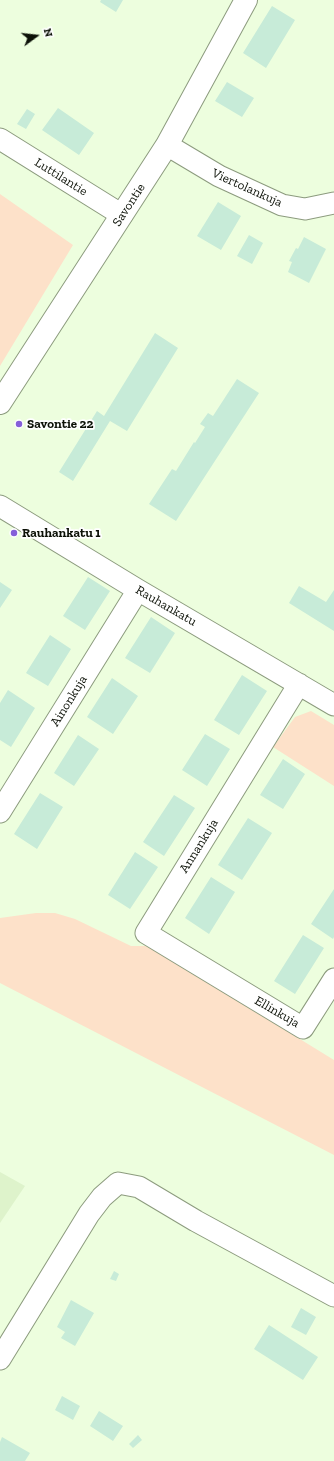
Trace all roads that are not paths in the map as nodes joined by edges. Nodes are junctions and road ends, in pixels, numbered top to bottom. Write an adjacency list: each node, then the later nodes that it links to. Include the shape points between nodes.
1 (245, 0): 3 (street, Savontie)
2 (0, 139): 5 (street, Luttilantie)
3 (167, 145): 4 (street, Viertolankuja, via 219,176 282,205 305,210); 5 (street, Savontie)
4 (334, 203)
5 (122, 215): 6 (street, Savontie)
6 (0, 403)
7 (0, 506): 8 (street, Rauhankatu)
8 (138, 590): 9 (street, Rauhankatu); 11 (street, Ainonkuja)
9 (299, 684): 10 (street, Rauhankatu); 12 (street, Annankuja, via 146,934)
10 (334, 705)
11 (0, 812)
12 (221, 979): 13 (street, Ellinkuja, via 303,1028)
13 (334, 979)
14 (334, 1296): 15 (street, via 138,1187 118,1183 102,1196 89,1214)
15 (0, 1359)

